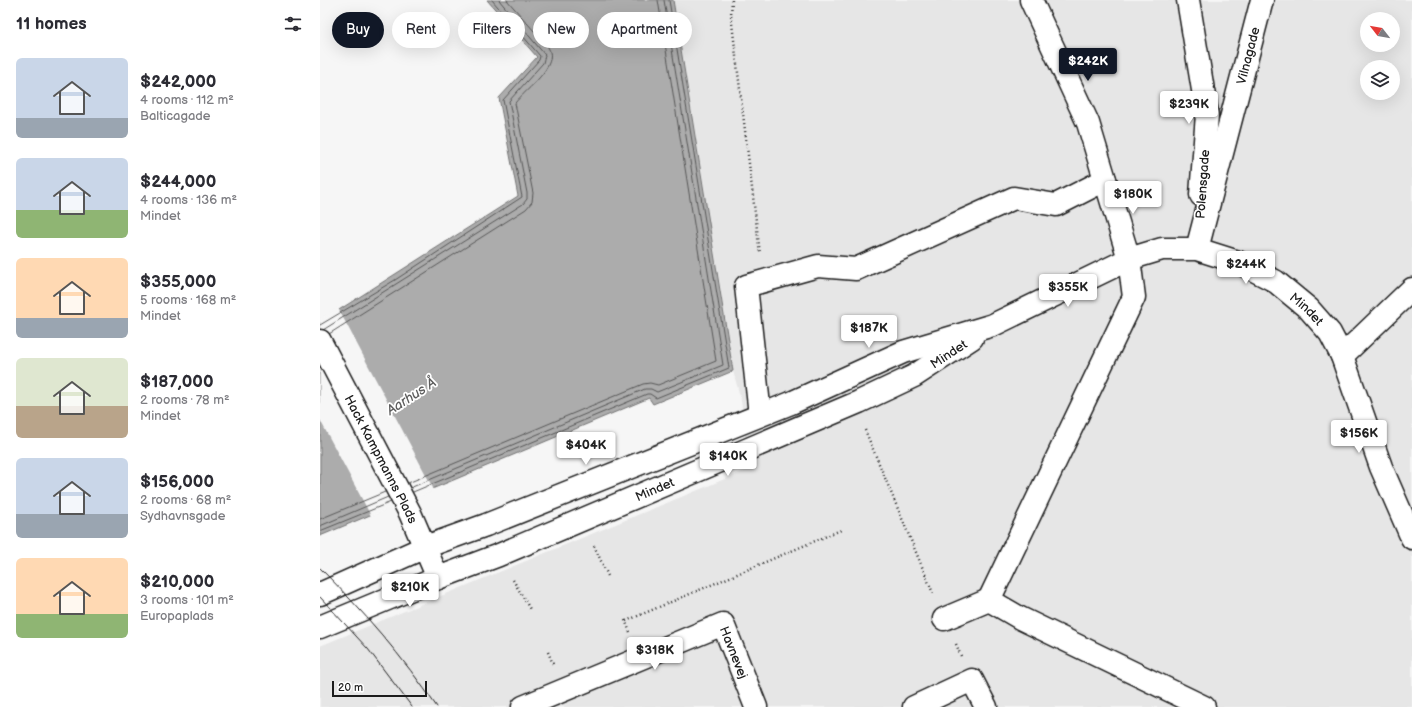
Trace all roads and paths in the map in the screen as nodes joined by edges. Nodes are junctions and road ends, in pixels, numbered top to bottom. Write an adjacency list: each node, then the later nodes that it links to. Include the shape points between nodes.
1 (732, 0): 8 (path, via 731,15)
2 (1031, 0): 5 (street, via 1088,123)
3 (1188, 0): 6 (street, Polensgade, via 1207,114)
4 (1262, 0): 6 (street, Vilnagade)
5 (1105, 180): 7 (street); 8 (street, via 1056,205 1014,198 856,269 818,266)
6 (1197, 249): 7 (street, Mindet, via 1162,249); 12 (street, Mindet, via 1238,262 1276,281 1330,333)
7 (1129, 259): 10 (street, Mindet); 23 (street, via 1134,297)
8 (763, 281): 14 (street, via 746,286)
9 (1412, 289): 12 (street)
10 (993, 325): 13 (street, Mindet, via 914,376); 14 (street, Mindet, via 903,352)
11 (320, 341): 18 (street, Hack Kampmanns Plads, via 410,513)
12 (1342, 356): 17 (street, Mindet, via 1381,467)
13 (859, 402): 15 (street, Mindet); 25 (path, via 866,435)
14 (760, 416): 18 (street, Mindet)
15 (584, 520): 19 (street, Mindet); 21 (path)
16 (841, 530): 26 (path)
17 (1412, 538)
18 (425, 547): 20 (street, Hack Kampmanns Plads); 22 (street, Mindet)
19 (499, 555): 20 (street, Mindet); 24 (path)
20 (438, 578): 27 (street, Mindet)
21 (609, 578)
22 (320, 594)
23 (989, 600): 25 (street); 34 (street, via 1020,618)
24 (531, 610)
25 (944, 619): 28 (path)
26 (626, 621)
27 (320, 627)
28 (972, 680): 32 (street); 33 (street)
29 (567, 699): 30 (street, Havnevej); 31 (street, Havnevej, via 723,624)
30 (523, 707)
31 (756, 707)
32 (914, 707)
33 (986, 707)
34 (1204, 707)

